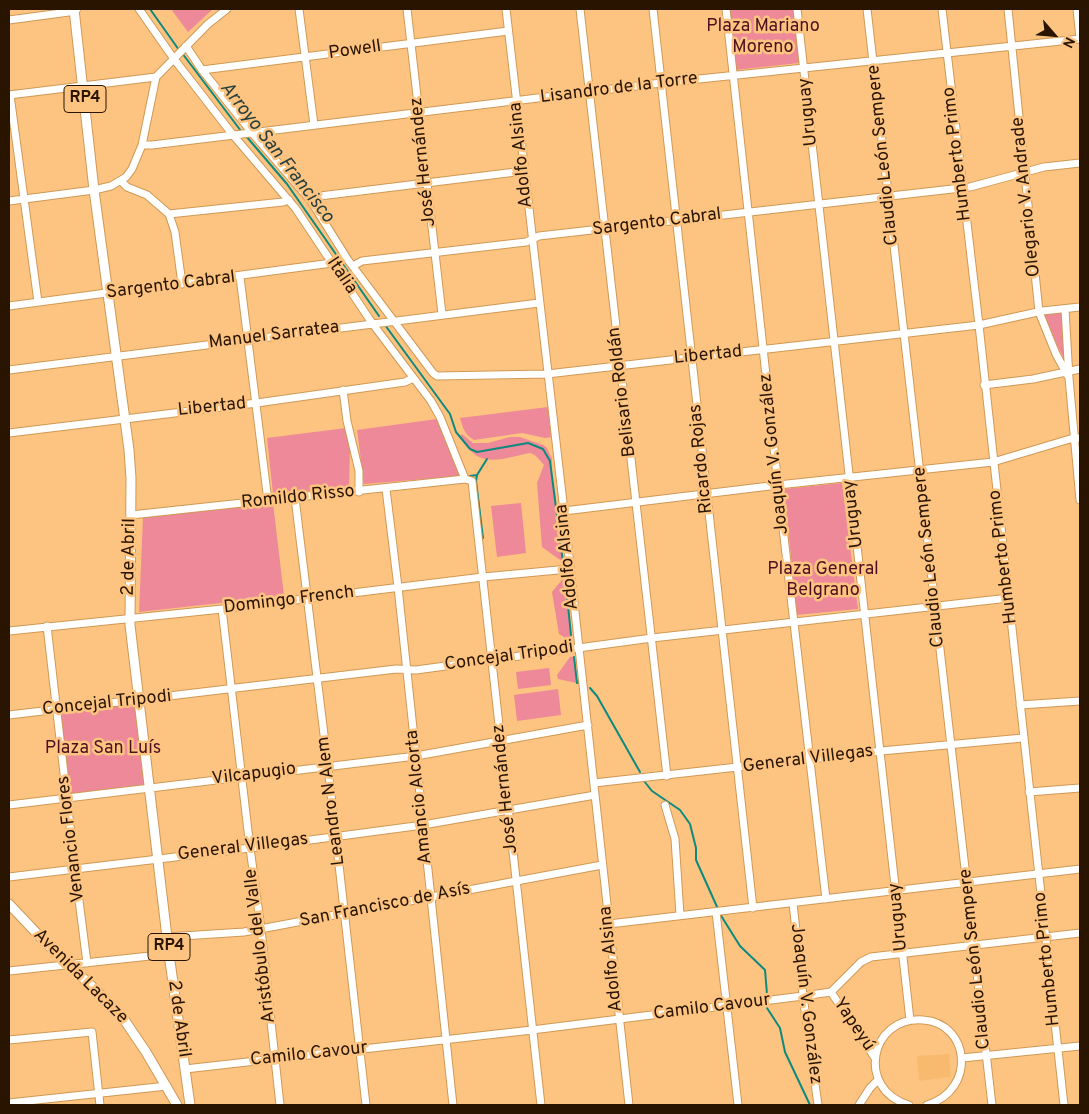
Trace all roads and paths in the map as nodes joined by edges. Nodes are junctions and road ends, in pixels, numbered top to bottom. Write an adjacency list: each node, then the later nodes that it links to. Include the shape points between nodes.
1 (75, 9): 15 (street); 30 (main road, 2 de Abril / RP4)
2 (139, 9): 22 (street, Italia)
3 (227, 9): 20 (street)
4 (299, 9): 23 (street)
5 (407, 9): 18 (street, José Hernández)
6 (506, 9): 16 (street, Adolfo Alsina)
7 (580, 9): 31 (street, Belisario Roldán)
8 (653, 9): 29 (street, Ricardo Rojas)
9 (726, 9): 27 (street, Joaquín V. González)
10 (797, 9): 25 (street, Uruguay)
11 (868, 9): 24 (street, Claudio León Sempere)
12 (942, 9): 21 (street, Humberto Primo)
13 (1008, 9): 19 (street, Olegario V. Andrade)
14 (1077, 9): 17 (street)
15 (9, 20)
16 (508, 31): 18 (street, Powell); 33 (street, Adolfo Alsina)
17 (1080, 39): 19 (street, Lisandro de la Torre)
18 (411, 43): 23 (street, Powell); 34 (street, José Hernández)
19 (1012, 45): 21 (street, Lisandro de la Torre); 41 (street, Olegario V. Andrade)
20 (185, 48): 22 (street); 26 (street, Italia)
21 (947, 52): 24 (street, Lisandro de la Torre); 44 (street, Humberto Primo)
22 (176, 57): 28 (street); 37 (street, Italia)
23 (305, 58): 26 (street, Powell); 35 (street)
24 (873, 60): 25 (street, Lisandro de la Torre); 46 (street, Claudio León Sempere)
25 (804, 68): 27 (street, Lisandro de la Torre); 51 (street, Uruguay)
26 (202, 70): 36 (street, Italia)
27 (734, 76): 29 (street, Lisandro de la Torre); 52 (street, Joaquín V. González)
28 (156, 77): 30 (street); 38 (street)
29 (661, 83): 31 (street, Lisandro de la Torre); 54 (street, Ricardo Rojas)
30 (83, 87): 32 (street); 45 (main road, 2 de Abril / RP4)
31 (590, 92): 33 (street, Lisandro de la Torre); 55 (street, Belisario Roldán)
32 (10, 95): 47 (street)
33 (516, 100): 34 (street, Lisandro de la Torre); 40 (street, Adolfo Alsina)
34 (418, 112): 35 (street, Lisandro de la Torre); 43 (street, José Hernández)
35 (314, 126): 36 (street, Lisandro de la Torre)
36 (251, 134): 37 (street, Lisandro de la Torre); 50 (street, Italia)
37 (236, 135): 38 (street, Lisandro de la Torre); 48 (street, Italia)
38 (142, 145): 42 (street, via 132,169)
39 (1080, 163): 41 (street, Sargento Cabral)
40 (524, 171): 43 (street); 56 (street, Adolfo Alsina)
41 (1025, 172): 44 (street, Sargento Cabral); 68 (street, Olegario V. Andrade)
42 (121, 181): 45 (street); 53 (street, via 147,195)
43 (426, 182): 50 (street, via 320,196); 57 (street, José Hernández)
44 (962, 188): 46 (street, Sargento Cabral); 72 (street, Humberto Primo)
45 (94, 190): 47 (street); 62 (main road, 2 de Abril / RP4)
46 (889, 196): 51 (street, Sargento Cabral); 73 (street, Claudio León Sempere)
47 (24, 199): 49 (street); 63 (street)
48 (288, 200): 53 (street); 58 (street, Italia)
49 (9, 201)
50 (311, 201): 59 (street, Italia)
51 (819, 204): 52 (street, Sargento Cabral); 75 (street, Uruguay)
52 (748, 212): 54 (street, Sargento Cabral); 76 (street, Joaquín V. González)
53 (169, 214): 61 (street, via 175,232)
54 (676, 220): 55 (street, Sargento Cabral); 78 (street, Ricardo Rojas)
55 (605, 229): 56 (street, Sargento Cabral); 79 (street, Belisario Roldán)
56 (532, 239): 57 (street, Sargento Cabral); 64 (street, Adolfo Alsina)
57 (434, 252): 59 (street, Sargento Cabral, via 362,261); 69 (street, José Hernández)
58 (332, 264): 60 (street, Sargento Cabral); 71 (street, Italia)
59 (353, 266): 70 (street, Italia)
60 (240, 277): 61 (street, Sargento Cabral); 74 (street)
61 (182, 284): 62 (street, Sargento Cabral)
62 (107, 294): 63 (street, Sargento Cabral); 77 (main road, 2 de Abril / RP4)
63 (38, 302): 65 (street, Sargento Cabral)
64 (539, 303): 69 (street, Manuel Sarratea); 82 (street, Adolfo Alsina)
65 (9, 306)
66 (1080, 307): 67 (street, Libertad)
67 (1065, 308): 68 (street, Libertad); 83 (street, Olegario V. Andrade)
68 (1039, 312): 72 (street, Libertad); 83 (street, Olegario V. Andrade)
69 (442, 314): 70 (street, Manuel Sarratea)
70 (390, 321): 71 (street, Manuel Sarratea); 84 (street, Italia)
71 (374, 323): 74 (street, Manuel Sarratea); 85 (street, Italia)
72 (978, 325): 73 (street, Libertad); 86 (street, Humberto Primo)
73 (904, 334): 75 (street, Libertad); 93 (street, Claudio León Sempere)
74 (248, 339): 77 (street, Manuel Sarratea); 88 (street)
75 (834, 341): 76 (street, Libertad); 94 (street, Uruguay)
76 (764, 350): 78 (street, Libertad); 96 (street, Joaquín V. González)
77 (116, 356): 81 (street, Manuel Sarratea); 89 (main road, 2 de Abril / RP4)
78 (691, 357): 79 (street, Libertad); 99 (street, Ricardo Rojas)
79 (620, 366): 82 (street, Libertad); 103 (street, Belisario Roldán)
80 (1080, 369): 83 (street)
81 (9, 370)
82 (547, 374): 84 (street, Libertad); 104 (street, Adolfo Alsina)
83 (1067, 374): 86 (street); 91 (street, Olegario V. Andrade)
84 (437, 376)
85 (413, 378): 87 (street, Libertad, via 405,382); 95 (street, Italia, via 436,409)
86 (984, 385): 92 (street, Humberto Primo)
87 (343, 390): 88 (street, Libertad); 98 (street)
88 (257, 403): 89 (street, Libertad); 102 (street)
89 (124, 418): 90 (street, Libertad); 105 (main road, 2 de Abril / RP4)
90 (9, 433)
91 (1078, 438): 92 (street); 101 (street, Olegario V. Andrade)
92 (993, 462): 93 (street); 110 (street, Humberto Primo)
93 (920, 470): 94 (street); 111 (street, Claudio León Sempere)
94 (849, 478): 96 (street); 113 (street, Uruguay)
95 (465, 479): 97 (street, Romildo Risso); 107 (street, José Hernández, via 473,485)
96 (778, 485): 99 (street); 115 (street, Joaquín V. González)
97 (386, 488): 98 (street, Romildo Risso); 108 (street, Amancio Alcorta)
98 (359, 492): 100 (street, Romildo Risso)
99 (706, 494): 103 (street); 118 (street, Ricardo Rojas)
100 (295, 498): 102 (street, Romildo Risso); 109 (street, Leandro N Alem)
101 (1080, 500)
102 (268, 501): 105 (street, Romildo Risso)
103 (636, 502): 104 (street); 119 (street, Belisario Roldán)
104 (564, 511): 106 (street, Adolfo Alsina)
105 (131, 515): 114 (main road, 2 de Abril / RP4)
106 (569, 568): 107 (street, Domingo French); 120 (street, Adolfo Alsina)
107 (483, 577): 108 (street, Domingo French); 121 (street, José Hernández)
108 (398, 587): 109 (street, Domingo French); 122 (street, Amancio Alcorta)
109 (308, 598): 112 (street, Domingo French); 123 (street, Leandro N Alem)
110 (1009, 598): 111 (street, Concejal Tripodi); 127 (street, Humberto Primo)
111 (935, 607): 113 (street, Concejal Tripodi); 133 (street, Claudio León Sempere)
112 (222, 609): 114 (street, Domingo French); 124 (street, Aristóbulo del Valle)
113 (864, 615): 115 (street, Concejal Tripodi); 134 (street, Uruguay)
114 (130, 619): 116 (street, Domingo French); 125 (main road, 2 de Abril / RP4)
115 (794, 623): 118 (street, Concejal Tripodi); 136 (street, Joaquín V. González)
116 (47, 626): 117 (street, Domingo French); 128 (street, Venancio Flores)
117 (9, 630)
118 (722, 631): 119 (street, Concejal Tripodi); 138 (street, Ricardo Rojas)
119 (652, 638): 120 (street, Concejal Tripodi); 140 (street, Belisario Roldán)
120 (578, 648): 121 (street, Concejal Tripodi); 130 (street, Adolfo Alsina)
121 (491, 660): 122 (street, Concejal Tripodi); 132 (street, José Hernández)
122 (406, 669): 123 (street, Concejal Tripodi); 135 (street, Amancio Alcorta)
123 (317, 679): 124 (street, Concejal Tripodi); 137 (street, Leandro N Alem)
124 (232, 689): 125 (street, Concejal Tripodi); 139 (street, Aristóbulo del Valle)
125 (139, 700): 128 (street, Concejal Tripodi); 142 (main road, 2 de Abril / RP4)
126 (1080, 701): 127 (street)
127 (1020, 705): 131 (street, Humberto Primo)
128 (57, 709): 129 (street, Concejal Tripodi); 146 (street, Venancio Flores)
129 (9, 715)
130 (588, 725): 132 (street, Vilcapugio); 141 (street, Adolfo Alsina)
131 (1023, 738): 133 (street, General Villegas); 144 (street, Humberto Primo)
132 (501, 740): 135 (street, Vilcapugio); 149 (street, José Hernández)
133 (951, 744): 134 (street, General Villegas); 160 (street, Claudio León Sempere)
134 (881, 751): 136 (street, General Villegas); 161 (street, Uruguay)
135 (416, 756): 137 (street, Vilcapugio); 150 (street, Amancio Alcorta)
136 (810, 759): 138 (street, General Villegas); 163 (street, Joaquín V. González)
137 (328, 767): 139 (street, Vilcapugio); 151 (street, Leandro N Alem)
138 (737, 768): 140 (street, General Villegas); 166 (street, Ricardo Rojas)
139 (242, 776): 142 (street, Vilcapugio); 152 (street, Aristóbulo del Valle)
140 (667, 776): 141 (street, General Villegas)
141 (594, 783): 145 (street, Adolfo Alsina)
142 (149, 788): 146 (street, Vilcapugio); 153 (main road, 2 de Abril / RP4)
143 (1080, 788): 144 (street)
144 (1029, 792): 157 (street, Humberto Primo)
145 (595, 795): 149 (street, General Villegas); 154 (street, Adolfo Alsina)
146 (67, 798): 147 (street, Vilcapugio); 155 (street, Venancio Flores)
147 (9, 805)
148 (666, 805): 169 (street, via 675,839)
149 (508, 809): 150 (street, General Villegas); 159 (street, José Hernández)
150 (423, 825): 151 (street, General Villegas); 162 (street, Amancio Alcorta)
151 (336, 836): 152 (street, General Villegas); 168 (street, Leandro N Alem)
152 (250, 848): 153 (street, General Villegas); 171 (street, Aristóbulo del Valle)
153 (158, 859): 155 (street, General Villegas); 173 (main road, 2 de Abril / RP4)
154 (602, 865): 159 (street, San Francisco de Asís); 170 (street, Adolfo Alsina)
155 (74, 869): 158 (street, General Villegas); 178 (street, Venancio Flores)
156 (1080, 869): 157 (street)
157 (1039, 874): 160 (street); 174 (street, Humberto Primo)
158 (9, 878)
159 (516, 881): 162 (street, San Francisco de Asís); 186 (street, José Hernández)
160 (967, 883): 161 (street); 175 (street, Claudio León Sempere)
161 (896, 891): 163 (street); 176 (street, Uruguay)
162 (431, 897): 168 (street, San Francisco de Asís); 188 (street, Amancio Alcorta)
163 (826, 899): 164 (street)
164 (793, 903): 166 (street); 182 (street, Joaquín V. González)
165 (9, 904): 179 (main road, Avenida Lacaze)
166 (753, 908): 167 (street)
167 (719, 912): 169 (street); 183 (street)
168 (345, 913): 171 (street, San Francisco de Asís); 191 (street, Leandro N Alem)
169 (680, 915): 170 (street)
170 (609, 924): 184 (street, Adolfo Alsina)
171 (261, 929): 173 (street, San Francisco de Asís); 195 (street, Aristóbulo del Valle)
172 (1080, 933): 174 (street)
173 (167, 937): 177 (main road, 2 de Abril / RP4)
174 (1046, 937): 175 (street); 190 (street, Humberto Primo)
175 (974, 945): 176 (street); 192 (street, Claudio León Sempere)
176 (902, 953): 181 (street, via 865,958); 185 (street, Uruguay)
177 (169, 954): 178 (street); 196 (main road, 2 de Abril / RP4)
178 (87, 963): 179 (street)
179 (68, 965): 180 (street); 198 (main road, Avenida Lacaze, via 123,1018)
180 (9, 971)
181 (830, 992): 182 (street, Camilo Cavour); 193 (street, Yapeyú)
182 (803, 996): 183 (street, Camilo Cavour); 210 (street, Joaquín V. González)
183 (726, 1007): 184 (street, Camilo Cavour); 209 (street)
184 (619, 1019): 186 (street, Camilo Cavour); 208 (street, Adolfo Alsina)
185 (910, 1020): 193 (street, via 886,1034); 194 (street, via 938,1024 949,1032)
186 (532, 1030): 188 (street, Camilo Cavour); 207 (street, José Hernández)
187 (9, 1040): 199 (street, via 92,1032)
188 (446, 1040): 191 (street, Camilo Cavour); 206 (street, Amancio Alcorta)
189 (1080, 1046): 190 (street)
190 (1058, 1048): 192 (street); 215 (street, Humberto Primo)
191 (360, 1050): 195 (street, Camilo Cavour); 205 (street, Leandro N Alem)
192 (986, 1056): 194 (street); 214 (street, Claudio León Sempere)
193 (875, 1058): 197 (street)
194 (962, 1058): 213 (street, via 957,1084 937,1102)
195 (274, 1059): 196 (street, Camilo Cavour); 204 (street, Aristóbulo del Valle)
196 (185, 1069): 203 (main road, 2 de Abril / RP4)
197 (878, 1080): 211 (street); 212 (street, via 890,1096)
198 (167, 1086): 199 (street); 202 (main road, Avenida Lacaze)
199 (99, 1094): 200 (street); 201 (street)
200 (9, 1103)
201 (100, 1105)
202 (177, 1105)
203 (190, 1105)
204 (280, 1105)
205 (366, 1105)
206 (453, 1105)
207 (541, 1105)
208 (629, 1105)
209 (738, 1105)
210 (818, 1105)
211 (859, 1105)
212 (908, 1105)
213 (927, 1105)
214 (992, 1105)
215 (1064, 1105)

